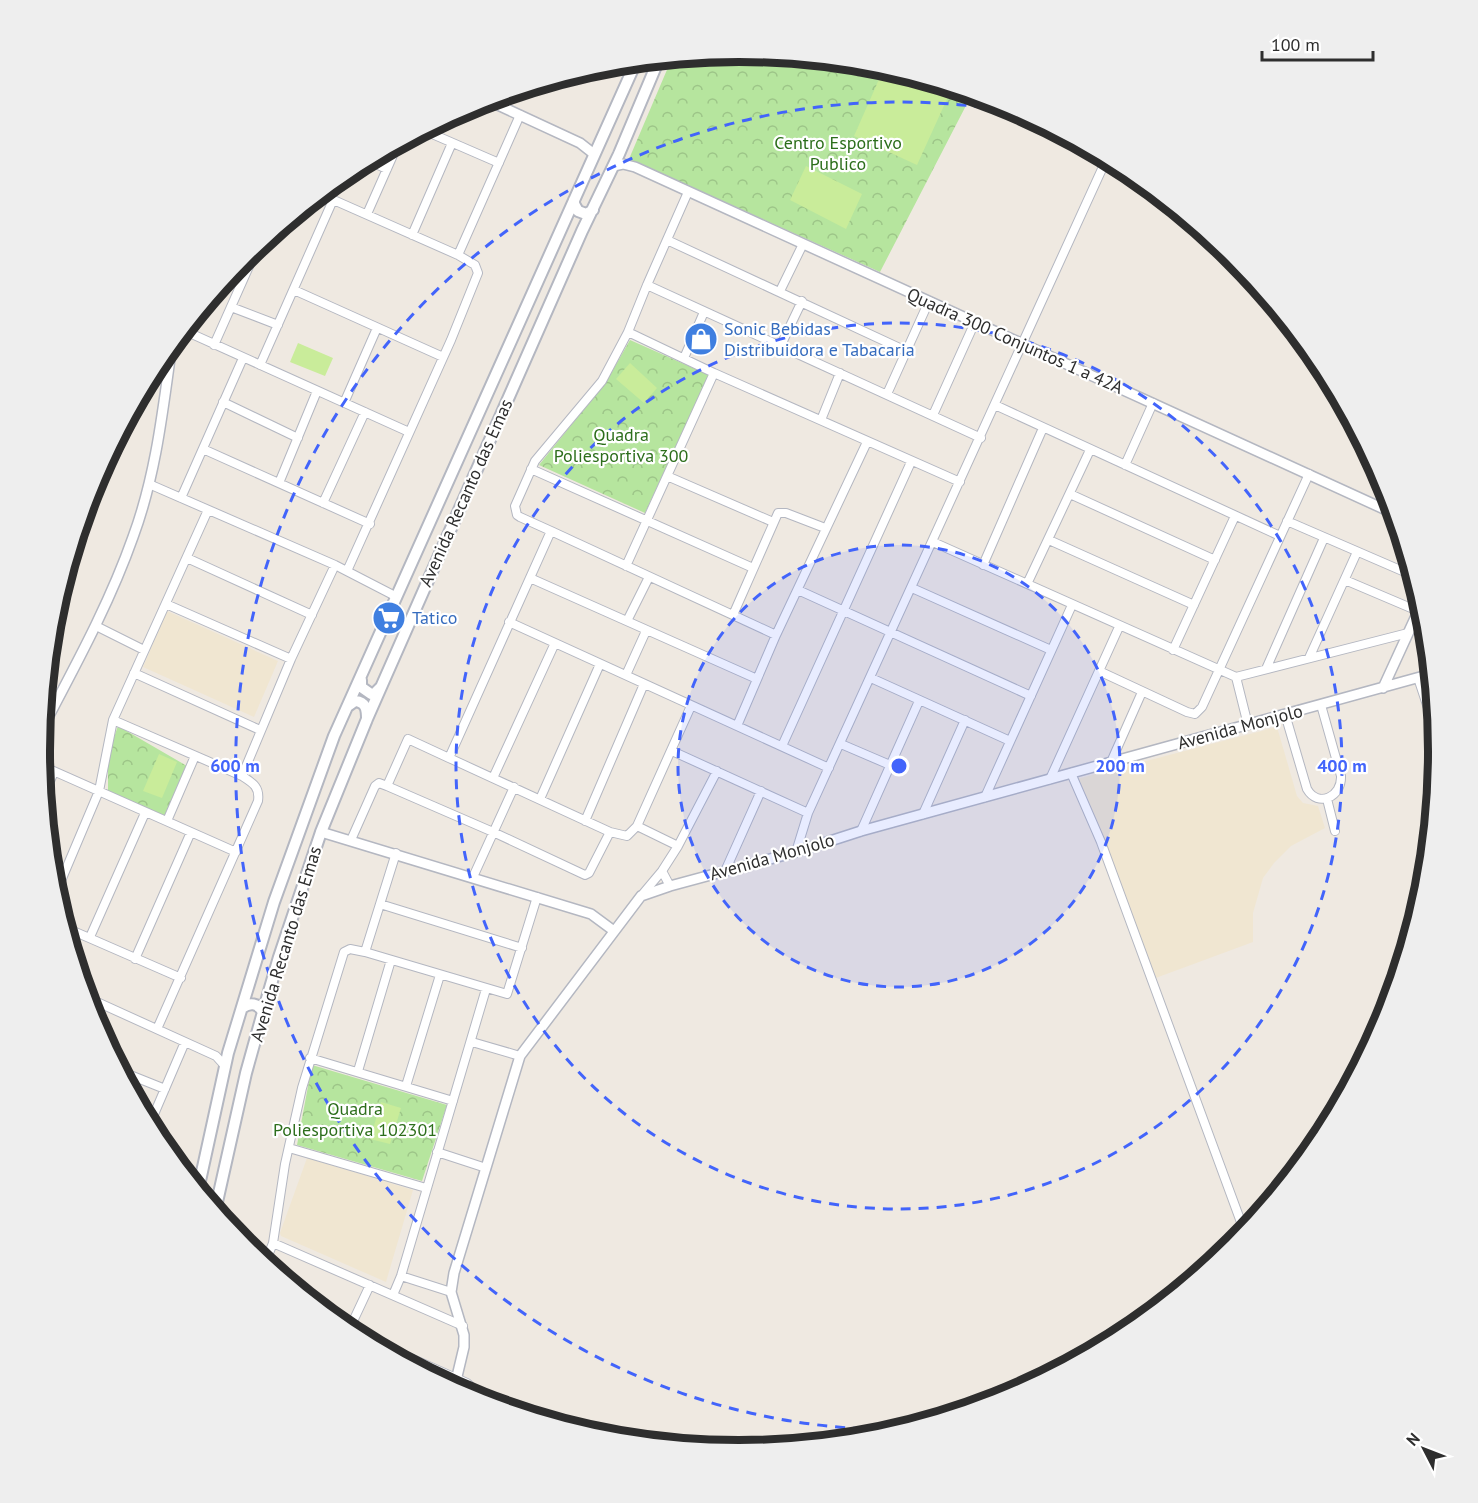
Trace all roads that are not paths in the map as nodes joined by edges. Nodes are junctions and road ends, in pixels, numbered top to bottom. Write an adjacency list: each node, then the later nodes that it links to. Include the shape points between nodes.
1 (656, 67): 9 (main road, Avenida Recanto das Emas)
2 (632, 71): 7 (main road, Avenida Recanto das Emas)
3 (499, 106): 4 (street)
4 (520, 116): 7 (street); 10 (street)
5 (432, 134): 6 (street)
6 (452, 143): 10 (street); 26 (street)
7 (596, 150): 16 (main road, Avenida Recanto das Emas)
8 (393, 154): 15 (street)
9 (619, 154): 12 (main road, Avenida Recanto das Emas); 14 (street, Quadra 300 Conjuntos 1 a 42A)
10 (498, 164): 29 (street)
11 (377, 165): 15 (street)
12 (613, 166): 14 (street, Quadra 300 Conjuntos 1 a 42A); 17 (main road, Avenida Recanto das Emas)
13 (1103, 166): 43 (street)
14 (635, 167): 18 (street, Quadra 300 Conjuntos 1 a 42A)
15 (387, 169): 23 (street)
16 (580, 185): 17 (main road); 21 (main road, Avenida Recanto das Emas)
17 (603, 188): 22 (main road, Avenida Recanto das Emas)
18 (688, 192): 27 (street); 28 (street, Quadra 300 Conjuntos 1 a 42A)
19 (328, 198): 20 (street)
20 (333, 200): 23 (street); 32 (street)
21 (574, 200): 22 (main road, via 581,213); 24 (main road, Avenida Recanto das Emas)
22 (593, 210): 25 (main road, Avenida Recanto das Emas)
23 (367, 214): 26 (street)
24 (564, 221): 25 (main road, via 578,222); 109 (main road, Avenida Recanto das Emas)
25 (582, 231): 145 (main road, Avenida Recanto das Emas)
26 (411, 235): 29 (street)
27 (667, 240): 31 (street); 33 (street)
28 (803, 244): 33 (street); 34 (street, Quadra 300 Conjuntos 1 a 42A)
29 (458, 255): 47 (street, via 475,265 478,278)
30 (248, 267): 36 (street)
31 (647, 285): 37 (street); 41 (street)
32 (294, 290): 39 (street); 40 (street)
33 (780, 291): 35 (street)
34 (929, 301): 38 (street, Quadra 300 Conjuntos 1 a 42A); 46 (street)
35 (802, 302): 45 (street); 46 (street)
36 (231, 307): 39 (street); 44 (street)
37 (704, 312): 45 (street); 49 (street)
38 (975, 322): 43 (street, Quadra 300 Conjuntos 1 a 42A); 61 (street)
39 (278, 325): 51 (street)
40 (377, 328): 47 (street); 57 (street)
41 (628, 332): 49 (street); 72 (street, via 602,381)
42 (191, 334): 44 (street)
43 (1023, 344): 58 (street, Quadra 300 Conjuntos 1 a 42A); 59 (street)
44 (214, 345): 48 (street)
45 (781, 345): 53 (street)
46 (906, 351): 55 (street)
47 (443, 357): 64 (street)
48 (243, 358): 51 (street); 56 (street)
49 (684, 358): 52 (street)
50 (169, 363): 77 (street)
51 (260, 365): 54 (street)
52 (714, 373): 62 (street); 74 (street)
53 (840, 373): 55 (street); 62 (street)
54 (317, 392): 57 (street); 65 (street)
55 (887, 394): 61 (street)
56 (223, 402): 65 (street); 68 (street)
57 (344, 403): 60 (street)
58 (1153, 403): 71 (street); 73 (street, Quadra 300 Conjuntos 1 a 42A)
59 (995, 405): 63 (street); 66 (street)
60 (364, 412): 64 (street); 80 (street)
61 (933, 415): 66 (street)
62 (821, 420): 67 (street)
63 (1043, 428): 69 (street); 98 (street)
64 (409, 432): 87 (street)
65 (298, 438): 76 (street)
66 (981, 438): 75 (street)
67 (867, 442): 70 (street); 88 (street)
68 (202, 449): 76 (street); 79 (street)
69 (1090, 450): 71 (street); 78 (street)
70 (911, 462): 75 (street); 114 (street)
71 (1125, 465): 83 (street)
72 (531, 468): 84 (street); 89 (street, via 514,509 520,517)
73 (1309, 474): 81 (street, Quadra 300 Conjuntos 1 a 42A); 85 (street)
74 (667, 476): 84 (street); 86 (street)
75 (960, 482): 93 (street)
76 (279, 483): 80 (street)
77 (149, 484): 79 (street); 120 (street, via 134,536)
78 (1070, 494): 92 (street); 96 (street)
79 (181, 498): 82 (street)
80 (323, 503): 87 (street)
81 (1384, 509)
82 (208, 510): 95 (street); 97 (street)
83 (1235, 516): 90 (street); 96 (street)
84 (648, 519): 99 (street); 100 (street)
85 (1287, 521): 90 (street); 91 (street)
86 (773, 522): 88 (street, via 781,512); 100 (street)
87 (370, 524): 101 (street)
88 (825, 528): 108 (street)
89 (551, 531): 99 (street); 104 (street)
90 (1280, 536): 135 (street)
91 (1324, 538): 94 (street); 133 (street)
92 (1049, 540): 106 (street); 113 (street)
93 (933, 542): 98 (street); 107 (street)
94 (1357, 552): 102 (street); 105 (street)
95 (187, 558): 110 (street); 115 (street)
96 (1215, 560): 113 (street)
97 (335, 565): 101 (street); 115 (street)
98 (982, 565): 106 (street)
99 (626, 566): 103 (street)
100 (753, 568): 116 (street)
101 (347, 571): 109 (street)
102 (1405, 572)
103 (649, 577): 116 (street); 118 (street)
104 (530, 578): 118 (street); 119 (street)
105 (1345, 580): 111 (street); 130 (street)
106 (1027, 584): 112 (street)
107 (912, 588): 123 (street); 128 (street)
108 (798, 591): 114 (street); 125 (street)
109 (397, 597): 143 (main road, Avenida Recanto das Emas)
110 (166, 604): 127 (street); 131 (street)
111 (1412, 604)
112 (1072, 605): 121 (street); 128 (street)
113 (1194, 605): 129 (street)
114 (844, 611): 123 (street); 164 (street)
115 (312, 615): 131 (street)
116 (733, 615): 125 (street)
117 (1415, 618): 124 (street)
118 (627, 621): 122 (street)
119 (509, 622): 126 (street); 167 (street)
120 (96, 626): 127 (street); 154 (street)
121 (1119, 627): 129 (street); 134 (street)
122 (646, 631): 137 (street); 142 (street)
123 (892, 633): 139 (street); 148 (street)
124 (1408, 633): 130 (street); 146 (street)
125 (776, 635): 142 (street)
126 (555, 643): 132 (street); 176 (street)
127 (144, 650): 136 (street)
128 (1051, 650): 148 (street)
129 (1173, 650): 135 (street)
130 (1309, 658): 133 (street)
131 (291, 659): 161 (street)
132 (600, 664): 137 (street); 184 (street)
133 (1266, 669): 140 (street)
134 (1098, 671): 147 (street); 177 (street)
135 (1219, 671): 140 (street); 147 (street, via 1195,714)
136 (134, 673): 157 (street); 161 (street)
137 (626, 675): 144 (street)
138 (1424, 676): 141 (street, Avenida Monjolo)
139 (871, 678): 149 (street); 163 (street)
140 (1236, 678): 159 (street)
141 (1418, 678): 146 (street, Avenida Monjolo); 151 (street)
142 (757, 679): 160 (street)
143 (361, 680): 145 (main road, via 360,685 371,694); 152 (main road, Avenida Recanto das Emas)
144 (645, 684): 153 (street); 190 (street)
145 (381, 687): 156 (main road, Avenida Recanto das Emas)
146 (1383, 688): 150 (street, Avenida Monjolo)
147 (1142, 692): 168 (street)
148 (1031, 696): 162 (street)
149 (919, 701): 158 (street); 169 (street)
150 (1321, 705): 155 (street, Avenida Monjolo); 185 (street, via 1341,776 1338,792)
151 (1427, 705)
152 (348, 706): 156 (main road, via 355,701 364,704); 216 (main road, Avenida Recanto das Emas, via 274,902)
153 (691, 706): 160 (street); 165 (street)
154 (51, 712)
155 (1285, 714): 159 (street, Avenida Monjolo); 185 (street, via 1307,789 1316,798)
156 (367, 719): 196 (main road, Avenida Recanto das Emas)
157 (113, 720): 166 (street); 181 (street)
158 (965, 720): 162 (street); 188 (street)
159 (1248, 725): 168 (street, Avenida Monjolo)
160 (737, 726): 164 (street)
161 (260, 730): 175 (street)
162 (1010, 741): 183 (street)
163 (841, 744): 169 (street); 170 (street)
164 (782, 746): 170 (street)
165 (672, 751): 172 (street); 191 (street)
166 (195, 756): 175 (street); 189 (street)
167 (449, 758): 176 (street); 179 (street, via 408,739)
168 (1112, 762): 174 (street, Avenida Monjolo)
169 (890, 765): 193 (street)
170 (829, 768): 187 (street)
171 (50, 770): 173 (street)
172 (717, 771): 182 (street); 199 (street)
173 (54, 772): 178 (street); 181 (street)
174 (1071, 772): 177 (street, Avenida Monjolo); 246 (street, via 1101,842)
175 (242, 776): 200 (street, via 258,788 259,794)
176 (493, 778): 180 (street)
177 (1050, 779): 183 (street, Avenida Monjolo)
178 (51, 780)
179 (387, 786): 192 (street); 198 (street, via 375,786)
180 (514, 787): 184 (street); 192 (street)
181 (99, 791): 186 (street); 205 (street)
182 (761, 791): 187 (street); 203 (street)
183 (985, 797): 188 (street, Avenida Monjolo)
184 (540, 799): 190 (street)
185 (1327, 799): 194 (street)
186 (146, 813): 189 (street); 213 (street)
187 (808, 813): 201 (street)
188 (923, 814): 193 (street, Avenida Monjolo)
189 (166, 821): 195 (street)
190 (585, 821): 197 (street)
191 (637, 826): 197 (street, via 627,836); 199 (street)
192 (493, 831): 197 (street, via 586,875); 206 (street)
193 (861, 831): 201 (street, Avenida Monjolo)
194 (1335, 831)
195 (191, 832): 200 (street); 217 (street)
196 (321, 832): 198 (street); 219 (main road, Avenida Recanto das Emas)
197 (610, 832)
198 (351, 840): 202 (street)
199 (678, 846): 204 (street)
200 (236, 852): 221 (street)
201 (796, 852): 203 (street, Avenida Monjolo)
202 (396, 853): 206 (street); 210 (street)
203 (726, 869): 207 (street, Avenida Monjolo)
204 (662, 871): 207 (street); 208 (street)
205 (61, 876)
206 (473, 877): 209 (street)
207 (670, 885): 208 (street, Avenida Monjolo)
208 (641, 896): 212 (street)
209 (537, 897): 212 (street, via 591,914); 214 (street)
210 (380, 904): 214 (street); 215 (street)
211 (73, 931): 213 (street)
212 (614, 931): 231 (street)
213 (90, 938): 217 (street)
214 (522, 948): 222 (street, via 507,994)
215 (365, 952): 218 (street); 232 (street, via 344,952)
216 (259, 954): 219 (main road, via 265,962); 224 (main road, Avenida Recanto das Emas)
217 (135, 959): 221 (street)
218 (391, 960): 220 (street); 234 (street)
219 (277, 965): 225 (main road, Avenida Recanto das Emas)
220 (440, 975): 222 (street); 236 (street)
221 (181, 978): 226 (street)
222 (486, 989): 228 (street)
223 (97, 1003): 226 (street)
224 (242, 1008): 225 (main road, via 251,1003); 229 (main road, Avenida Recanto das Emas)
225 (263, 1012): 245 (main road, Avenida Recanto das Emas)
226 (157, 1029): 227 (street)
227 (185, 1042): 230 (street); 237 (street)
228 (472, 1042): 231 (street); 238 (street)
229 (228, 1053): 230 (street); 233 (main road, Avenida Recanto das Emas)
230 (216, 1056): 233 (street)
231 (520, 1056): 242 (street)
232 (310, 1058): 234 (street); 240 (street)
233 (225, 1066): 243 (main road, Avenida Recanto das Emas)
234 (358, 1071): 236 (street)
235 (131, 1075): 237 (street)
236 (406, 1086): 238 (street)
237 (165, 1089): 239 (street)
238 (453, 1101): 241 (street)
239 (154, 1115)
240 (289, 1148): 244 (street); 247 (street)
241 (437, 1152): 242 (street); 244 (street)
242 (486, 1168): 251 (street)
243 (201, 1182)
244 (426, 1188): 249 (street)
245 (217, 1198)
246 (1241, 1223)
247 (273, 1243): 248 (street); 250 (street)
248 (268, 1255)
249 (401, 1276): 251 (street); 252 (street)
250 (370, 1285): 252 (street); 253 (street)
251 (451, 1292): 254 (street)
252 (393, 1295): 254 (street)
253 (351, 1322)
254 (463, 1326): 257 (street, via 464,1347)
255 (422, 1364): 256 (street)
256 (445, 1374): 257 (street)
257 (456, 1378): 258 (street)
258 (473, 1388)

